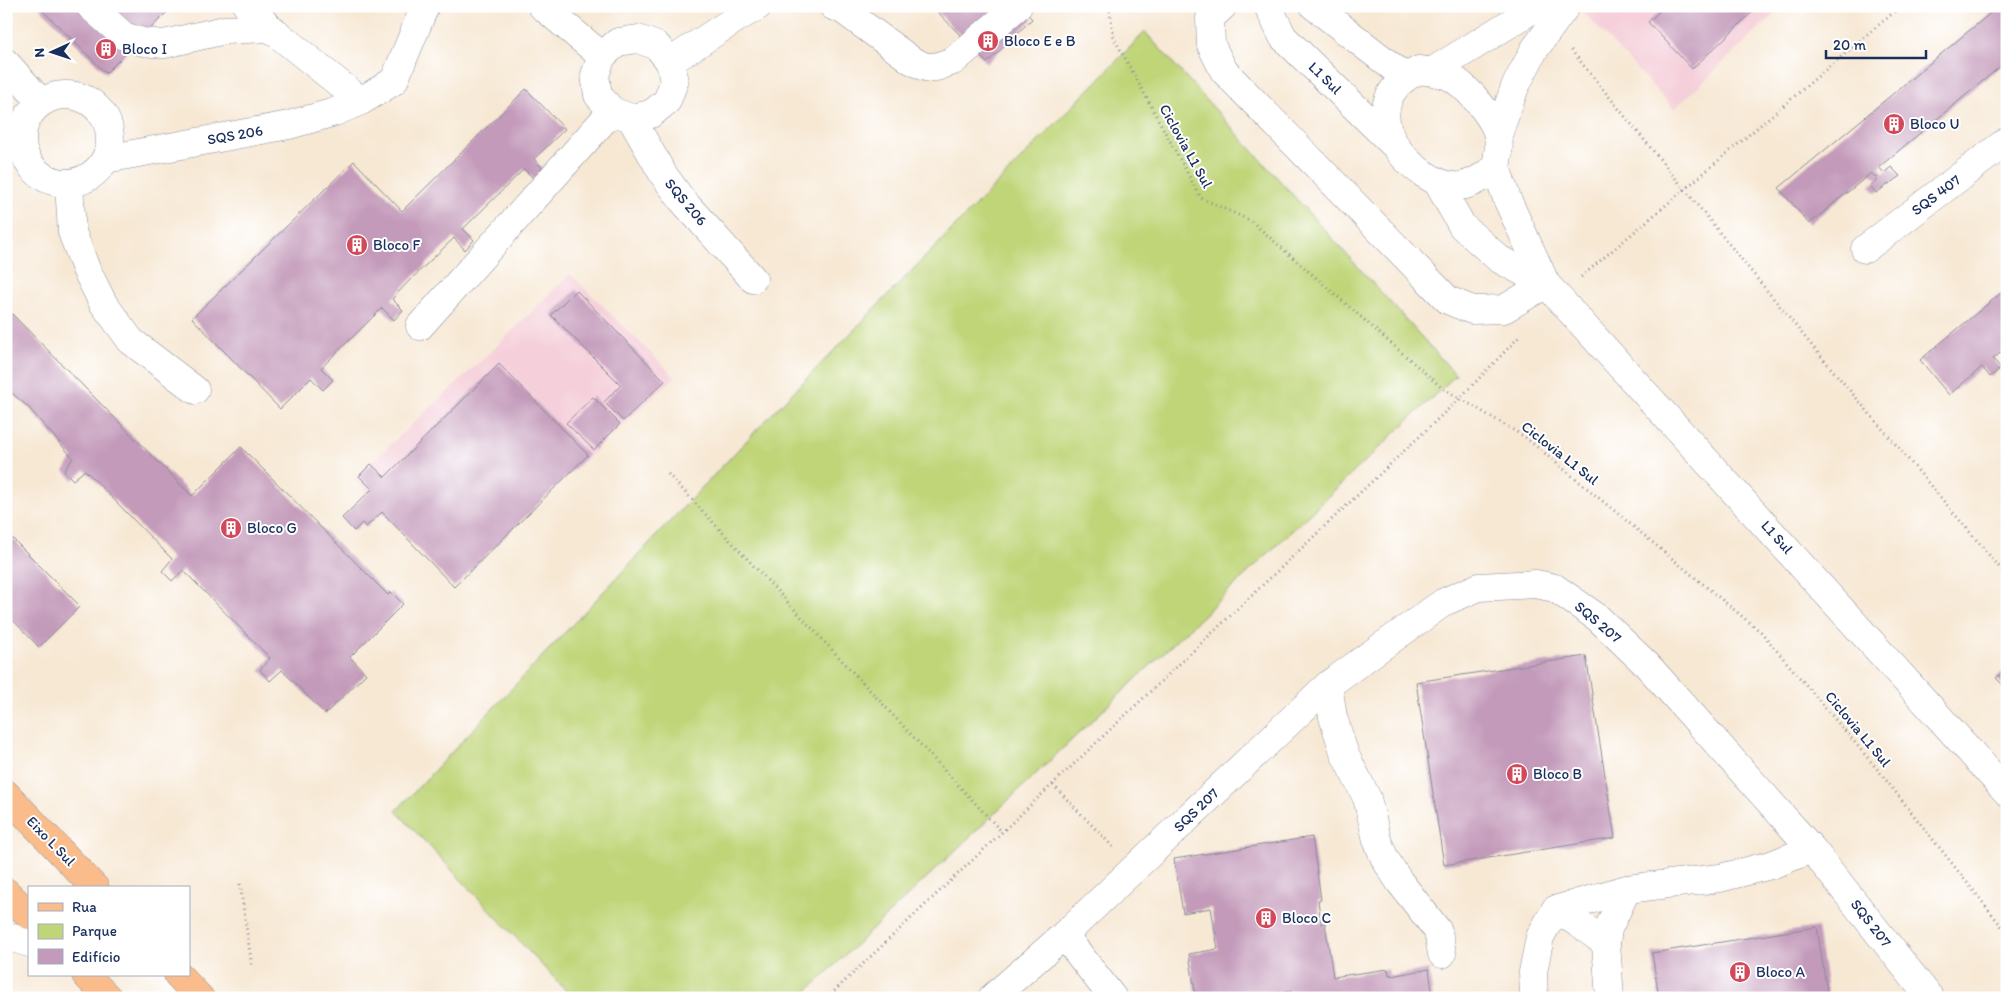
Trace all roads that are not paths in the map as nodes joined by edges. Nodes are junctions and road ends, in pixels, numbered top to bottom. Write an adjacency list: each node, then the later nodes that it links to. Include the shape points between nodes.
1 (90, 6): 12 (street, via 124,36 143,42 164,44 225,30)
2 (247, 6): 12 (street)
3 (425, 6): 18 (street, SQS 206, via 394,81)
4 (542, 6): 13 (street)
5 (758, 6): 14 (street)
6 (834, 6): 7 (street, via 925,68 954,61)
7 (1018, 6)
8 (1223, 6): 30 (street, via 1210,18 1210,45 1224,70 1448,300 1472,310 1504,309)
9 (1268, 6): 23 (street, L1 Sul, via 1283,37)
10 (1314, 6): 17 (street)
11 (1552, 13): 16 (street); 21 (street, via 1515,87)
12 (270, 28): 18 (street)
13 (602, 56): 14 (street, via 618,42 638,39 657,46); 20 (street, SQS 206, via 595,75 598,95)
14 (670, 62): 20 (street, via 674,82 667,101 651,114)
15 (6, 63): 19 (street)
16 (1433, 71): 17 (street, via 1419,70); 21 (street, via 1448,76 1477,102 1492,120)
17 (1405, 77): 23 (street, via 1386,107 1384,123)
18 (361, 101): 24 (street, SQS 206, via 288,125)
19 (41, 102): 24 (street, via 63,94 86,99 103,114 111,136); 27 (street, via 26,120 22,143 29,165 47,180)
20 (621, 115): 29 (street, SQS 206, via 682,200); 31 (street)
21 (1498, 135): 25 (street)
22 (2007, 141): 28 (street, SQS 407)
23 (1392, 143): 26 (street, via 1404,158)
24 (106, 159): 27 (street, via 91,176)
25 (1496, 167): 26 (street, via 1473,183 1458,187); 30 (street, L1 Sul, via 1507,199)
26 (1438, 183): 30 (street, L1 Sul, via 1462,226 1499,259)
27 (69, 184): 32 (street, via 72,232 103,303 131,341)
28 (1865, 249)
29 (753, 279)
30 (1552, 290): 34 (street, L1 Sul)
31 (420, 326)
32 (196, 390)
33 (1328, 685): 36 (street, SQS 207, via 1444,602 1479,587 1536,584 1555,588 1598,618 1648,666); 42 (street, SQS 207); 46 (street, via 1333,717 1345,755 1367,798 1385,859 1438,932)
34 (2007, 792)
35 (6, 794): 37 (main road, Eixo L Sul)
36 (1812, 849): 38 (street, via 1771,865 1720,878); 55 (street, SQS 207)
37 (93, 886)
38 (1627, 889): 40 (street); 45 (street, via 1608,929)
39 (6, 892): 41 (main road)
40 (1555, 910): 45 (street); 53 (street, via 1540,937 1533,972)
41 (28, 914)
42 (1064, 935): 51 (street, SQS 207); 52 (street)
43 (6, 936): 44 (street)
44 (28, 943)
45 (1606, 943): 54 (street)
46 (1442, 954)
47 (87, 976): 49 (main road)
48 (179, 976): 50 (main road)
49 (108, 998)
50 (200, 998)
51 (992, 998)
52 (1112, 998)
53 (1534, 998)
54 (1610, 998)
55 (1930, 998)

